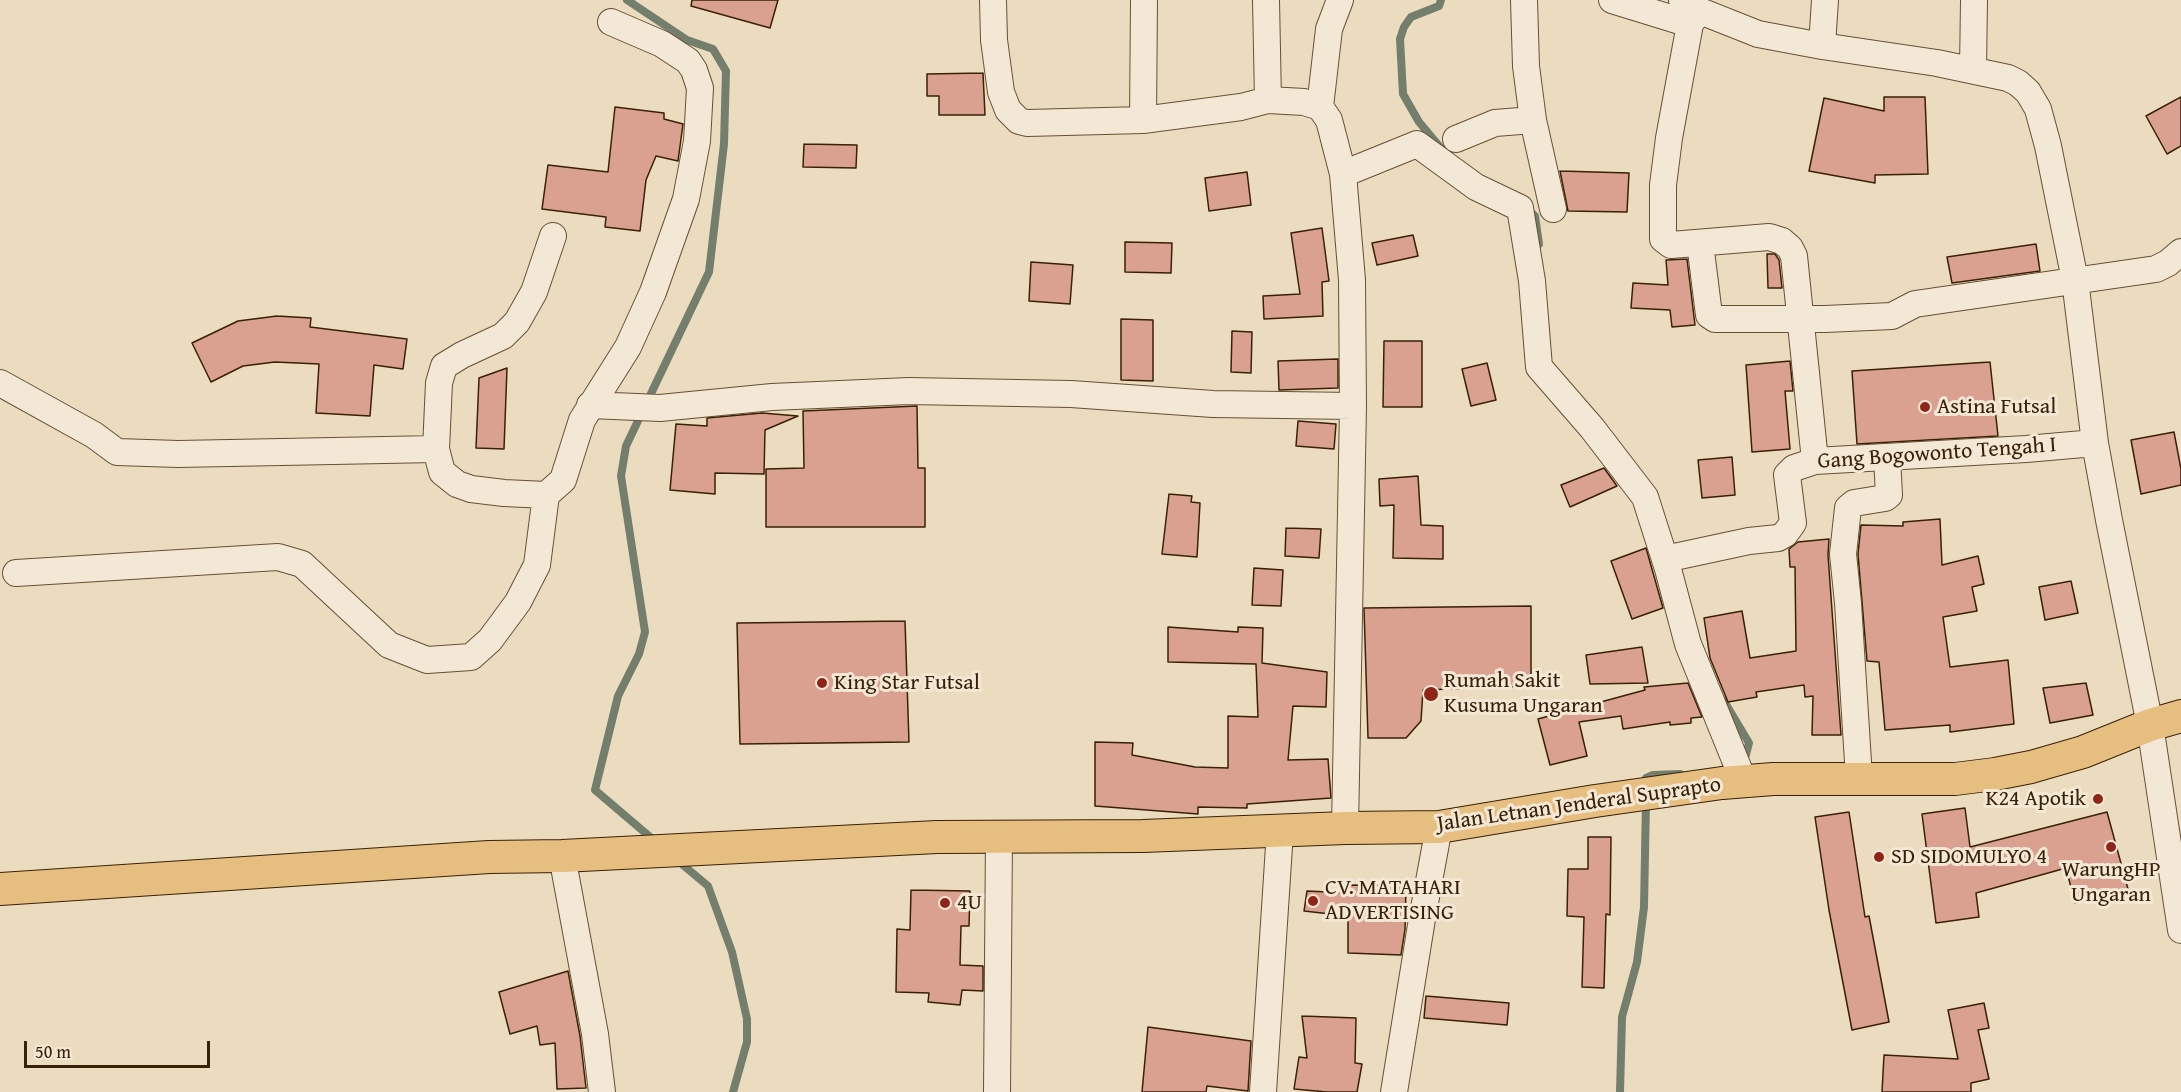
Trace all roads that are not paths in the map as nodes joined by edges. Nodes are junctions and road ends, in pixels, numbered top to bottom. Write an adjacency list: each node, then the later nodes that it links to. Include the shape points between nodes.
1 (993, 0): 15 (street, via 1000,92 1008,110 1019,121)
2 (1143, 0): 15 (street)
3 (1266, 0): 13 (street)
4 (1340, 0): 14 (street, via 1329,30)
5 (1524, 0): 16 (street)
6 (1612, 0): 9 (street)
7 (1825, 0): 11 (street)
8 (1974, 0): 12 (street)
9 (1691, 12): 11 (street, via 1758,34); 21 (street, via 1663,185 1663,238 1671,245)
10 (611, 22): 26 (street, via 662,44 688,61 698,80 701,102 686,199 663,267 628,347)
11 (1822, 46): 12 (street)
12 (1973, 70): 23 (street, via 2018,83 2038,109)
13 (1268, 100): 14 (street); 15 (street)
14 (1320, 107): 18 (street, via 1329,120)
15 (1143, 120)
16 (1533, 120): 17 (street, via 1495,123); 19 (street)
17 (1456, 139)
18 (1343, 174): 27 (street, via 1352,280); 33 (street, via 1417,144 1476,187 1520,208 1532,281 1539,367 1645,497)
19 (1553, 209)
20 (553, 236): 29 (street, via 534,292 518,322 503,336 444,366 439,383)
21 (1700, 243): 24 (street, via 1712,318); 24 (street, via 1769,237 1782,241 1794,256)
22 (2181, 252): 23 (street, via 2156,269)
23 (2075, 280): 24 (street, via 1915,304 1892,316); 28 (street)
24 (1799, 319): 31 (street)
25 (0, 383): 29 (street, via 117,452)
26 (590, 405): 27 (street, via 660,408 772,397 909,391); 32 (street, via 563,480)
27 (1353, 406): 40 (street)
28 (2095, 442): 30 (street, Gang Bogowonto Tengah I); 36 (street)
29 (436, 449): 32 (street, via 442,472 457,484 471,489)
30 (1887, 457): 31 (street, Gang Bogowonto Tengah I); 38 (street, via 1889,495 1848,508 1843,554)
31 (1815, 461): 33 (street, Gang Bogowonto Tengah I, via 1794,468 1787,475 1793,523 1785,534)
32 (546, 495): 34 (street, via 537,565 490,640 471,657 428,660 389,645 302,564 278,557)
33 (1673, 558): 37 (street, via 1688,644)
34 (16, 573)
35 (2181, 716): 36 (main road, Jalan Letnan Jenderal Suprapto)
36 (2150, 725): 38 (main road, Jalan Letnan Jenderal Suprapto, via 2083,752 1995,774 1955,779); 45 (street)
37 (1740, 774): 38 (main road, Jalan Letnan Jenderal Suprapto, via 1773,779); 39 (main road, Jalan Letnan Jenderal Suprapto, via 1642,795)
38 (1858, 778)
39 (1439, 827): 40 (main road, Jalan Letnan Jenderal Suprapto); 49 (street)
40 (1346, 828): 41 (main road, Jalan Letnan Jenderal Suprapto)
41 (1280, 831): 42 (main road, Jalan Letnan Jenderal Suprapto); 48 (street)
42 (999, 836): 43 (main road, Jalan Letnan Jenderal Suprapto); 47 (street)
43 (562, 856): 44 (main road, Jalan Letnan Jenderal Suprapto, via 489,857); 46 (street)
44 (0, 889)
45 (2181, 930)
46 (602, 1092)
47 (997, 1092)
48 (1263, 1092)
49 (1394, 1092)

